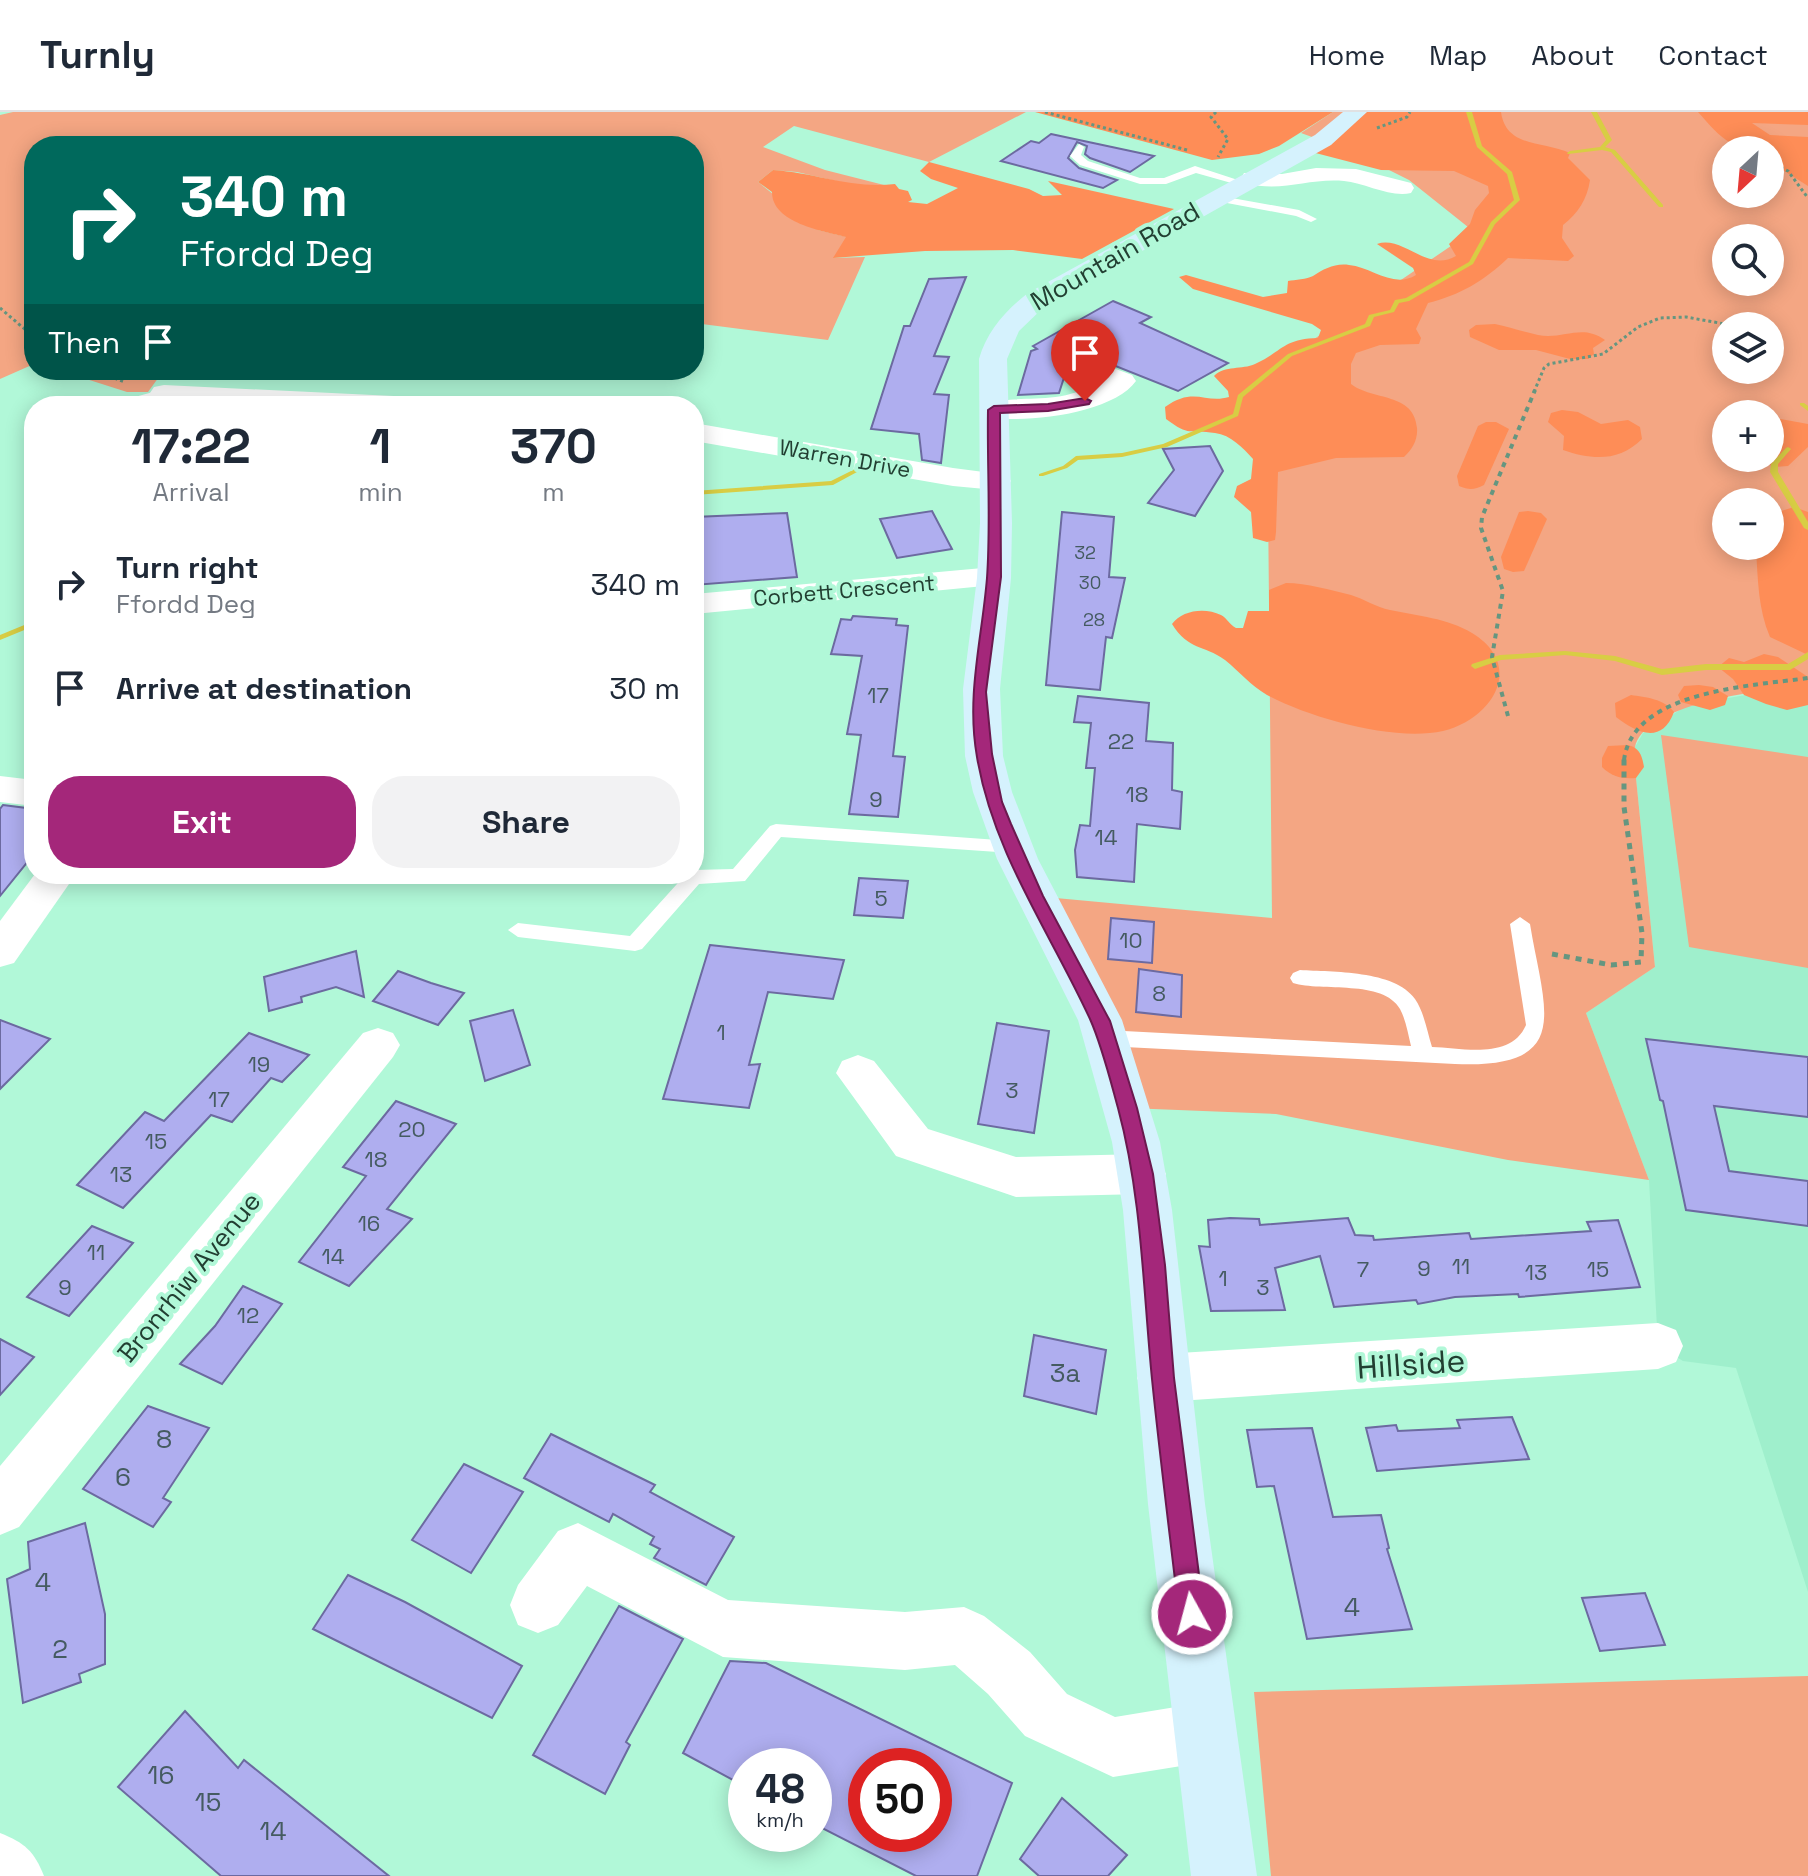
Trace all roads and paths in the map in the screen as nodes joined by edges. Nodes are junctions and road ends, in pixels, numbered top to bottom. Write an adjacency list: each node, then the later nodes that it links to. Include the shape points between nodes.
1 (1045, 112): 5 (path)
2 (1216, 112): 7 (path, via 1211,117 1225,131)
3 (1356, 112): 7 (main road, Mountain Road, via 1323,140)
4 (1079, 147): 7 (lane, via 1075,156 1084,163 1140,181 1166,181 1195,169)
5 (1189, 150)
6 (1784, 169): 9 (path)
7 (1238, 177): 8 (street, via 1280,184 1333,174); 10 (lane); 18 (main road, Mountain Road, via 1014,317 997,340)
8 (1403, 188)
9 (1808, 198)
10 (1311, 219)
11 (0, 308): 13 (path)
12 (1712, 323): 24 (path, via 1654,318 1606,353 1556,360 1544,368 1482,517 1503,591 1492,657)
13 (24, 328)
14 (1097, 370): 18 (street, via 1122,381 1085,401)
15 (164, 393): 16 (lane); 17 (street)
16 (151, 396)
17 (194, 396)
18 (994, 410): 20 (main road, Mountain Road)
19 (704, 434): 20 (street, Warren Drive)
20 (996, 481): 21 (main road, Mountain Road)
21 (994, 577): 22 (street, Corbett Crescent); 27 (main road, Mountain Road, via 979,692 994,802)
22 (704, 603)
23 (1808, 678): 33 (path, via 1675,704 1630,736 1622,779 1641,962 1617,964)
24 (1508, 716)
25 (0, 789): 26 (street)
26 (24, 792)
27 (1012, 847): 28 (lane, via 776,830 738,876); 36 (main road, Mountain Road)
28 (704, 877)
29 (49, 884): 34 (street)
30 (688, 884): 32 (lane, via 635,944)
31 (1520, 924): 33 (lane)
32 (518, 930)
33 (1524, 949): 38 (lane, via 1536,1025 1533,1039 1499,1057)
34 (0, 952)
35 (1300, 978): 38 (lane, via 1374,985 1402,996)
36 (1105, 1038): 38 (lane); 40 (main road, Mountain Road)
37 (378, 1045): 43 (street, Bronrhiw Avenue)
38 (1424, 1054)
39 (858, 1073): 40 (street, via 912,1143 1016,1177)
40 (1143, 1174): 42 (main road, Mountain Road)
41 (1658, 1346): 42 (street, Hillside)
42 (1163, 1378): 45 (main road, Mountain Road)
43 (0, 1508)
44 (538, 1605): 45 (street, via 578,1551 723,1628 905,1641 964,1636 1009,1673 1046,1715 1113,1747)
45 (1206, 1732): 48 (main road, Mountain Road)
46 (0, 1864): 47 (street)
47 (13, 1876)
48 (1224, 1876)

